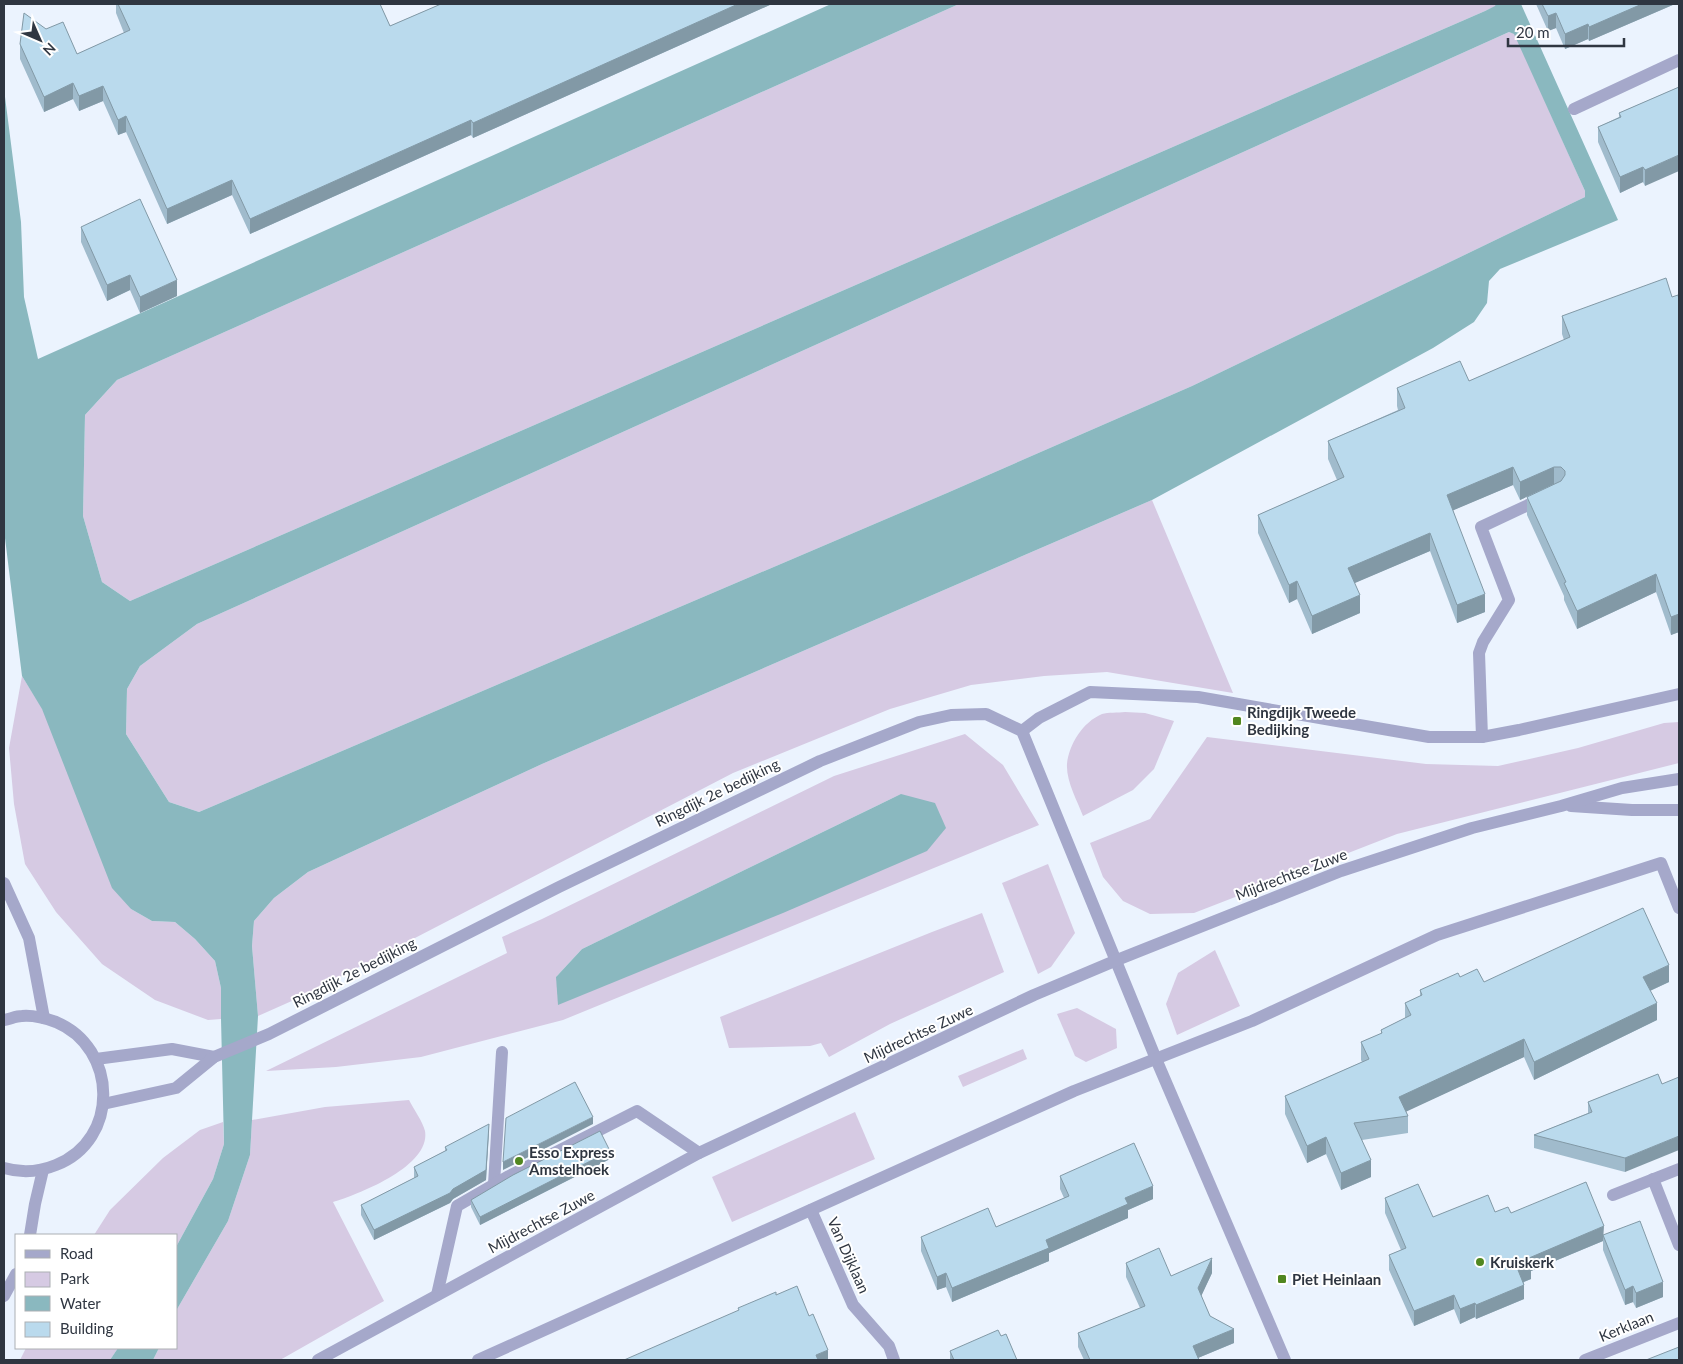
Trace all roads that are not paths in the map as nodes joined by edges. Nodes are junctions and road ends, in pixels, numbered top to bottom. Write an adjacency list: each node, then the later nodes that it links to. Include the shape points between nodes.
1 (1679, 60): 2 (street)
2 (1574, 109)
3 (1548, 496): 6 (street, via 1481,527 1509,600 1478,653)
4 (1679, 694): 6 (street)
5 (1022, 730): 6 (street, via 1090,692 1198,697 1430,737); 12 (street); 16 (street, Ringdijk 2e bedijking, via 986,714 951,715 919,722 838,754 542,895 270,1034)
6 (1482, 737)
7 (1679, 778): 8 (street, Mijdrechtse Zuwe, via 1622,788)
8 (1562, 806): 9 (street, Mijdrechtse Zuwe); 12 (street, Mijdrechtse Zuwe, via 1472,828 1341,871)
9 (1679, 810)
10 (4, 883): 13 (street, via 29,938)
11 (1679, 908): 18 (street, via 1661,863 1437,935 1252,1021)
12 (1117, 960): 18 (street); 20 (street, Mijdrechtse Zuwe)
13 (44, 1018): 14 (street, via 22,1016); 17 (street, via 66,1026 83,1040)
14 (4, 1020)
15 (502, 1052): 25 (street)
16 (214, 1057): 17 (street, via 172,1049); 19 (street, Ringdijk 2e bedijking, via 176,1088)
17 (96, 1059): 19 (street, via 103,1082)
18 (1156, 1059): 27 (street, via 1074,1091); 37 (street)
19 (103, 1104): 23 (street, via 97,1127 84,1147 65,1162)
20 (699, 1153): 25 (street, via 637,1111); 31 (street, Mijdrechtse Zuwe)
21 (4, 1168): 23 (street)
22 (1679, 1169): 24 (street)
23 (43, 1170): 28 (street)
24 (1653, 1179): 26 (street); 29 (street)
25 (494, 1184): 31 (street, via 457,1206)
26 (1613, 1195)
27 (810, 1210): 35 (street); 36 (street, Van Dijklaan, via 853,1305 889,1346)
28 (30, 1234)
29 (1679, 1245)
30 (15, 1276): 32 (street)
31 (437, 1295): 34 (street, Mijdrechtse Zuwe)
32 (4, 1296)
33 (1679, 1322): 38 (street, Kerklaan)
34 (318, 1360)
35 (478, 1360)
36 (894, 1360)
37 (1285, 1360)
38 (1585, 1360)

